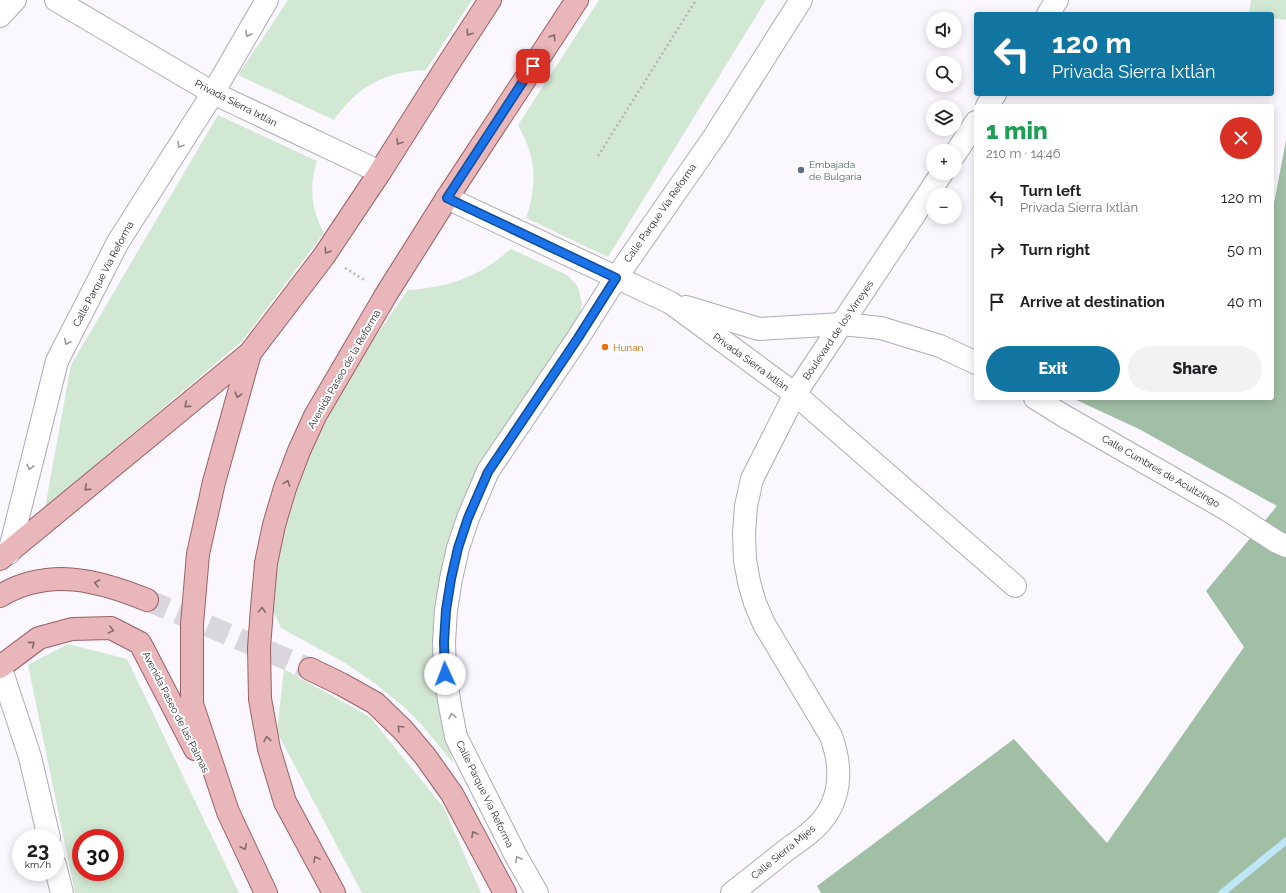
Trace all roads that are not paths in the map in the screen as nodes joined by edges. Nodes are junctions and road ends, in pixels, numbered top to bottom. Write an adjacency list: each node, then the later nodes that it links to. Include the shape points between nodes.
1 (15, 0): 9 (street)
2 (56, 0): 10 (street, Privada Sierra Ixtlán)
3 (267, 0): 10 (street, Calle Parque Vía Reforma, one-way to 10)
4 (490, 0): 13 (main road, one-way to 13)
5 (577, 0): 15 (main road, Avenida Paseo de la Reforma, one-way to 5)
6 (801, 0): 16 (street, Calle Parque Vía Reforma, via 714,136)
7 (1057, 0): 8 (street)
8 (1049, 12)
9 (0, 16)
10 (213, 93): 13 (street, Privada Sierra Ixtlán); 24 (street, Calle Parque Vía Reforma, one-way to 24, via 118,242 57,361)
11 (974, 125): 12 (street)
12 (962, 144)
13 (380, 172): 19 (main road, one-way to 19, via 324,256)
14 (937, 180): 18 (street, Boulevard de los Virreyes)
15 (447, 198): 16 (street, Privada Sierra Ixtlán); 36 (main road, Avenida Paseo de la Reforma, one-way to 15, via 285,802 269,749 260,700 259,648 266,564 285,488 298,451 315,416 387,293)
16 (616, 278): 17 (street, Privada Sierra Ixtlán); 38 (street, Calle Parque Vía Reforma, one-way to 16, via 456,737 445,674 446,610 458,548 488,472)
17 (671, 303): 18 (street, via 759,329); 21 (street, Privada Sierra Ixtlán)
18 (842, 324): 20 (street, via 881,328 940,346); 21 (street, Boulevard de los Virreyes)
19 (250, 353): 24 (main road, one-way to 24); 31 (main road, one-way to 31, via 214,482 198,554 192,624 192,704)
20 (974, 362)
21 (795, 394): 25 (street, Privada Sierra Ixtlán); 30 (street, Boulevard de los Virreyes, via 752,479 746,506 745,560 753,596 764,624)
22 (1038, 400): 23 (street, Calle Cumbres de Acultzingo)
23 (1286, 546)
24 (4, 556)
25 (1015, 586)
26 (0, 596): 27 (main road, one-way to 26, via 88,581 54,579 33,582 11,589)
27 (147, 600)
28 (0, 667): 31 (main road, Avenida Paseo de las Palmas, one-way to 31, via 39,638 72,629 111,628 140,643); 32 (street, via 30,757)
29 (310, 670): 37 (main road, one-way to 29, via 452,794 403,730 375,704)
30 (820, 717): 39 (street, Calle Sierra Mijes, via 831,736 839,767 838,783 826,816 814,829)
31 (228, 812): 35 (main road, one-way to 35)
32 (47, 829)
33 (59, 881): 34 (street)
34 (62, 893)
35 (266, 893)
36 (334, 893)
37 (506, 893)
38 (537, 893)
39 (732, 893)

